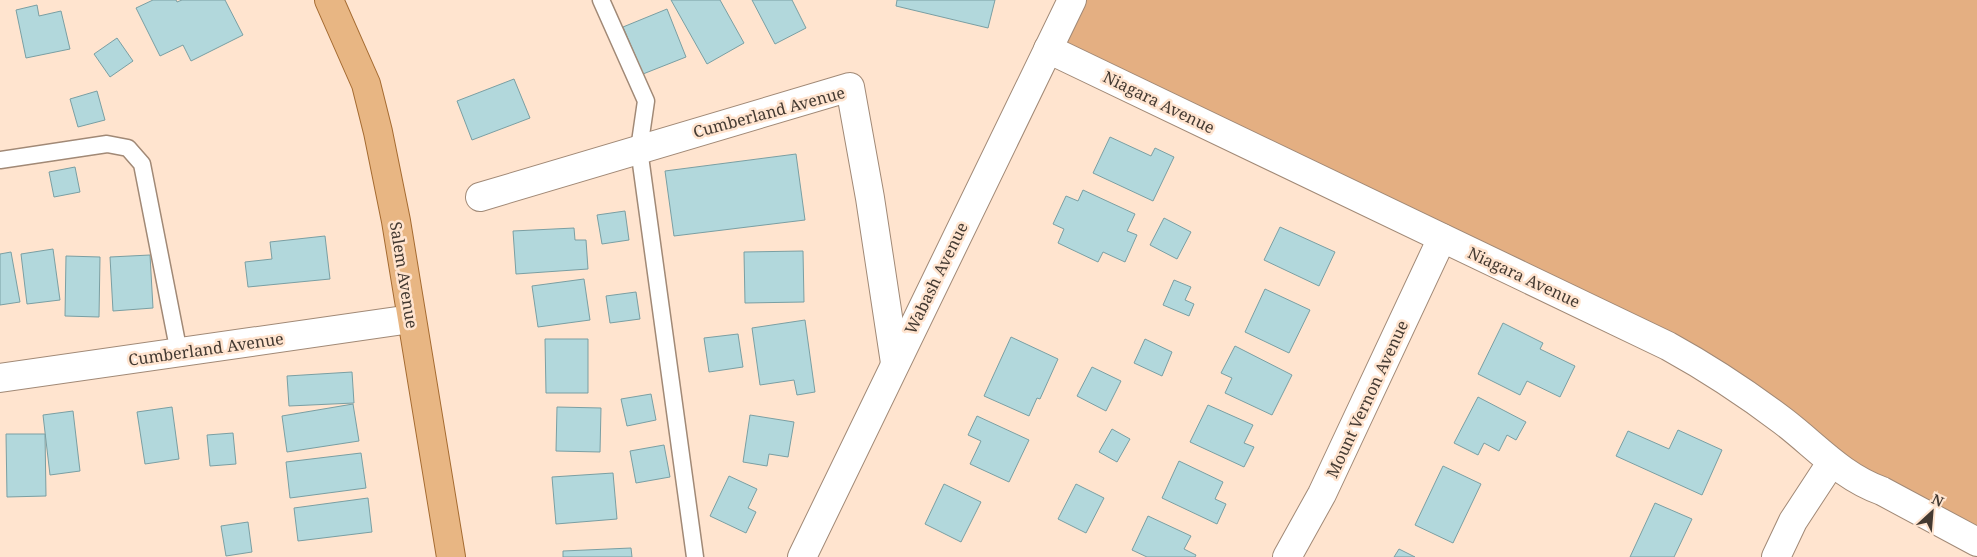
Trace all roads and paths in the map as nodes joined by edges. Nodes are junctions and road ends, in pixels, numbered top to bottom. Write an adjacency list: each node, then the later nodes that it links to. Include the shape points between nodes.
1 (329, 0): 9 (main road, Salem Avenue, via 366,84 396,221)
2 (601, 0): 5 (lane, via 646,101)
3 (1072, 0): 4 (street, Wabash Avenue)
4 (1048, 49): 8 (street, Niagara Avenue); 11 (street, Wabash Avenue)
5 (639, 149): 7 (street, Cumberland Avenue); 11 (street, Cumberland Avenue, via 850,87); 16 (lane)
6 (0, 160): 10 (lane, via 107,144 128,148 142,164)
7 (480, 197)
8 (1442, 238): 13 (street, Niagara Avenue, via 1668,346 1709,369 1785,423); 18 (street, Mount Vernon Avenue, via 1322,494)
9 (411, 319): 10 (street, Cumberland Avenue); 15 (main road, Salem Avenue)
10 (179, 353): 12 (street, Cumberland Avenue)
11 (895, 363): 17 (street, Wabash Avenue)
12 (0, 378)
13 (1830, 463): 14 (street, Niagara Avenue); 19 (street, via 1793,521)
14 (1977, 542)
15 (451, 557)
16 (695, 557)
17 (802, 557)
18 (1287, 557)
19 (1776, 557)

